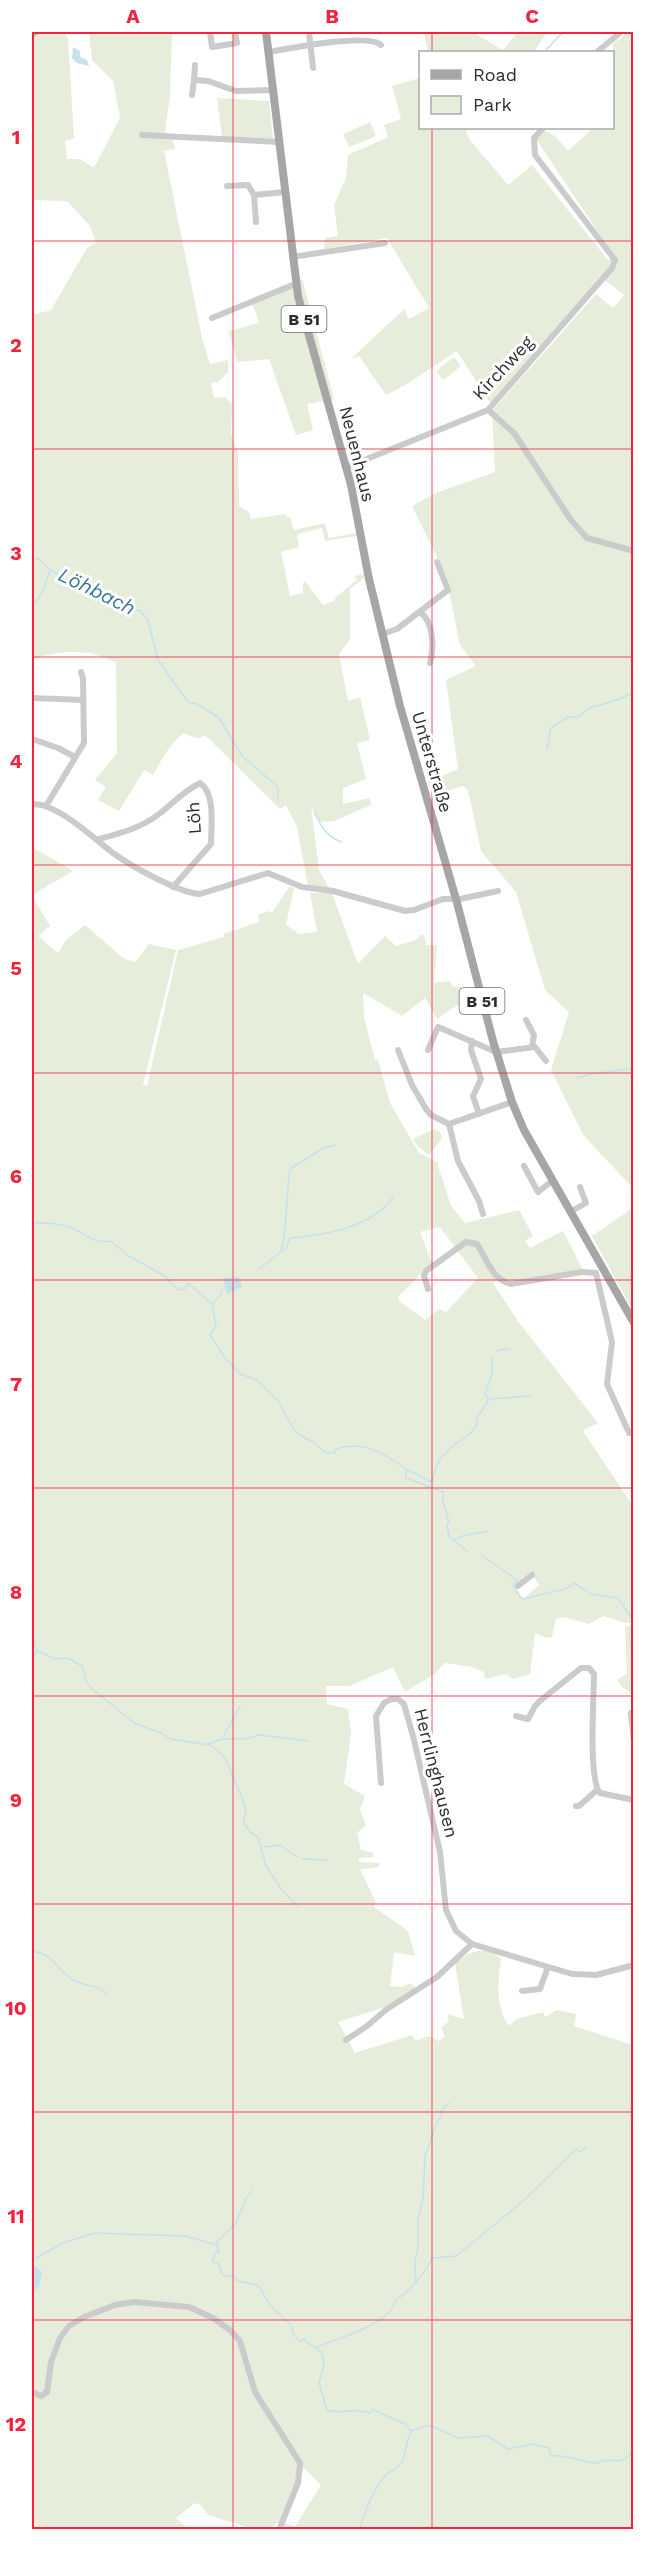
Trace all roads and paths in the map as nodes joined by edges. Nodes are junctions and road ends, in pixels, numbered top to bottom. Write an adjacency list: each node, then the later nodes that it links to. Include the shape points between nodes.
1 (37, 32): 8 (street)
2 (210, 32): 3 (street, via 212,47 237,43)
3 (235, 32)
4 (266, 32): 12 (main road, B 51)
5 (309, 32): 11 (street)
6 (348, 32): 9 (street)
7 (621, 32): 13 (street)
8 (32, 35)
9 (348, 39): 10 (street); 11 (street)
10 (381, 45)
11 (311, 46): 12 (street); 15 (street)
12 (269, 51): 17 (main road, Neuenhaus / B 51)
13 (598, 51)
14 (195, 65): 16 (street)
15 (313, 68)
16 (194, 80): 17 (street, via 236,92); 18 (street)
17 (274, 90): 21 (main road, Neuenhaus / B 51)
18 (192, 95)
19 (542, 129): 30 (street, Kirchweg, via 534,138 535,155 615,260)
20 (142, 135): 21 (street)
21 (279, 142): 23 (main road, Neuenhaus / B 51)
22 (227, 186): 24 (street, via 248,185)
23 (285, 192): 24 (street); 27 (main road, Neuenhaus / B 51)
24 (254, 195): 25 (street)
25 (256, 222)
26 (385, 243): 27 (street)
27 (292, 257): 28 (main road, Neuenhaus / B 51)
28 (295, 284): 29 (street); 31 (main road, Neuenhaus / B 51)
29 (212, 318)
30 (488, 411): 31 (street, Kirchweg); 32 (street, via 514,433 587,538)
31 (347, 467): 35 (main road, Neuenhaus / B 51)
32 (633, 551)
33 (437, 562): 34 (street, via 448,590)
34 (420, 612): 35 (street, via 397,629); 36 (street, via 427,620 433,644)
35 (382, 634): 47 (main road, Unterstraße / B 51)
36 (430, 663)
37 (81, 672): 39 (street)
38 (32, 698): 39 (street)
39 (83, 699): 41 (street, via 84,743)
40 (32, 739): 41 (street)
41 (75, 757): 43 (street)
42 (32, 804): 43 (street)
43 (46, 806): 44 (street)
44 (99, 839): 45 (street, via 120,858); 45 (street, Löh, via 139,827 200,783 207,789 212,820 210,847)
45 (174, 887): 47 (street, via 200,894 268,873 302,887 333,891 405,911)
46 (498, 891): 47 (street)
47 (456, 898): 53 (main road, Unterstraße / B 51)
48 (526, 1020): 50 (street, via 534,1035)
49 (472, 1041): 52 (street, via 438,1027); 53 (street); 56 (street, via 471,1050 481,1079 473,1096)
50 (532, 1047): 53 (street); 54 (street)
51 (398, 1050): 57 (street, via 426,1109)
52 (428, 1050)
53 (496, 1052): 55 (main road, Unterstraße / B 51)
54 (546, 1061)
55 (512, 1102): 56 (street); 59 (main road, Unterstraße / B 51)
56 (479, 1114): 57 (street)
57 (449, 1124): 62 (street, via 458,1161)
58 (524, 1166): 59 (street, via 538,1192)
59 (552, 1181): 61 (main road, Unterstraße / B 51)
60 (579, 1187): 61 (street, via 586,1203)
61 (570, 1212): 63 (main road, Unterstraße / B 51)
62 (483, 1214)
63 (599, 1271): 64 (street, via 511,1284 495,1275 477,1244 466,1242 426,1270); 65 (main road, Unterstraße / B 51); 66 (street, via 612,1342 607,1383)
64 (428, 1289)
65 (633, 1323)
66 (629, 1432)
67 (532, 1575): 68 (street)
68 (518, 1586)
69 (631, 1713): 71 (street)
70 (516, 1716): 73 (street, via 528,1719 541,1700 581,1668 589,1668 594,1674)
71 (633, 1742)
72 (381, 1783): 76 (street, Herrlinghausen, via 376,1716 384,1703 398,1699 405,1707 440,1852 446,1910 456,1931)
73 (597, 1790): 74 (street); 75 (street)
74 (633, 1800)
75 (576, 1806)
76 (472, 1944): 78 (street); 80 (street, via 437,1977)
77 (633, 1965): 78 (street, via 587,1976)
78 (548, 1967): 79 (street, via 540,1989)
79 (522, 1991)
80 (346, 2040)
81 (32, 2392): 82 (street, via 41,2396 47,2392 55,2349 65,2331 79,2319 127,2302 189,2307 219,2322 237,2337 255,2392 298,2458 300,2476)
82 (279, 2529)

